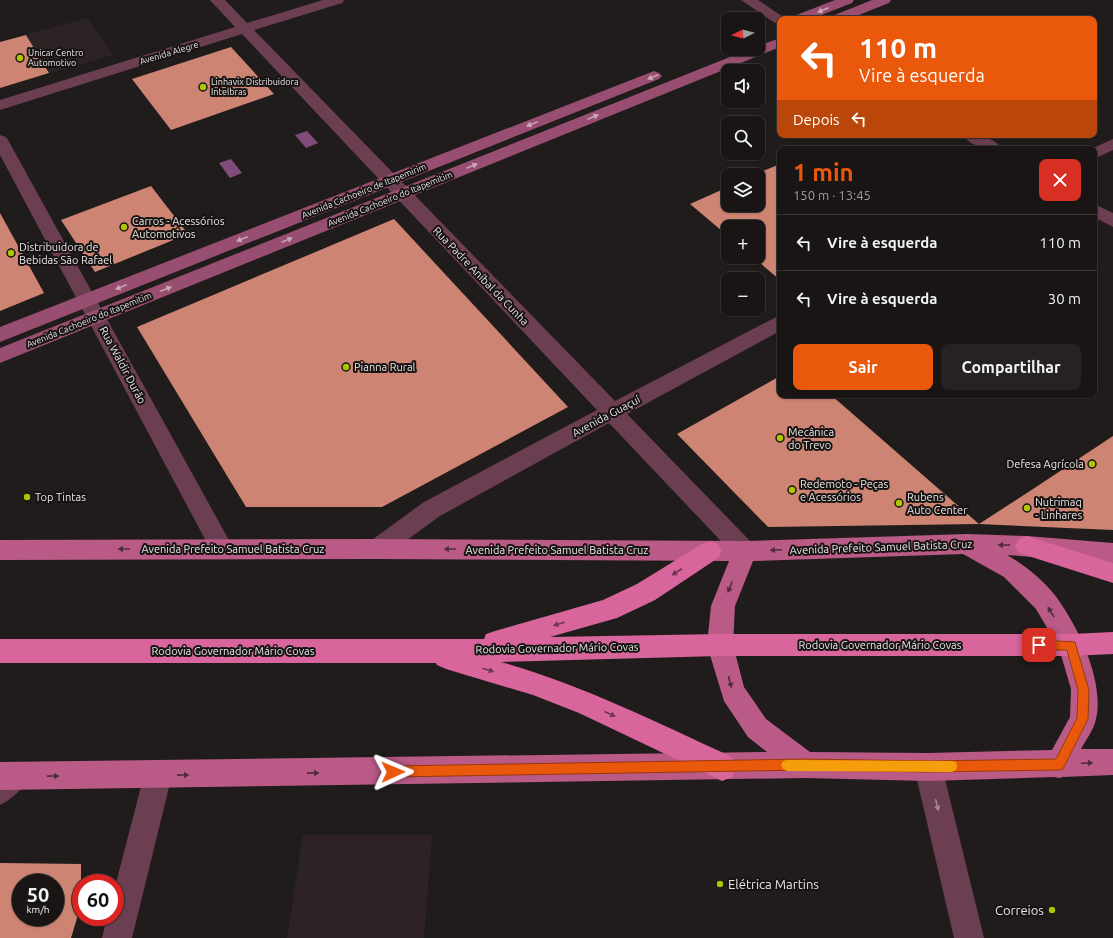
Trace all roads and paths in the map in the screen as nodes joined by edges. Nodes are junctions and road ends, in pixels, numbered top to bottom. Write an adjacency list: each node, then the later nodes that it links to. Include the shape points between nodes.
1 (217, 0): 9 (street, Rua Padre Aníbal da Cunha)
2 (338, 0): 9 (street, Avenida Alegre)
3 (748, 0): 8 (street)
4 (847, 0): 6 (street, one-way to 6)
5 (884, 0): 7 (street)
6 (807, 16)
7 (844, 16)
8 (777, 28)
9 (245, 29): 12 (street, Avenida Alegre); 18 (street, Rua Padre Aníbal da Cunha)
10 (777, 29): 19 (street, Avenida Cachoeiro do Itapemitim, one-way to 10)
11 (721, 50): 18 (street, Avenida Cachoeiro de Itapemirim, one-way to 18)
12 (0, 105)
13 (976, 138): 16 (street)
14 (0, 140): 22 (street, Rua Waldir Durão)
15 (1113, 144): 17 (street)
16 (989, 146)
17 (1097, 152)
18 (390, 180): 19 (street, Rua Padre Aníbal da Cunha); 22 (street, Avenida Cachoeiro de Itapemirim, one-way to 22)
19 (403, 194): 22 (street, Avenida Cachoeiro do Itapemitim, one-way to 19); 26 (street, Rua Padre Aníbal da Cunha)
20 (1097, 212): 21 (street)
21 (1113, 221)
22 (92, 309): 24 (street, Avenida Cachoeiro de Itapemirim); 25 (street, Avenida Cachoeiro do Itapemitim); 29 (street, Rua Waldir Durão)
23 (777, 324): 26 (street, Avenida Guaçuí)
24 (0, 335)
25 (0, 356)
26 (612, 412): 30 (street, Avenida Guaçuí, via 432,508); 33 (street, Rua Padre Aníbal da Cunha)
27 (966, 544): 28 (main road, Avenida Prefeito Samuel Batista Cruz, one-way to 27); 33 (main road, Avenida Prefeito Samuel Batista Cruz, one-way to 33); 38 (main road, one-way to 27, via 1045,601 1012,570)
28 (1027, 546): 34 (main road, Avenida Prefeito Samuel Batista Cruz); 35 (highway)
29 (222, 549): 30 (main road, Avenida Prefeito Samuel Batista Cruz); 31 (main road, Avenida Prefeito Samuel Batista Cruz, one-way to 31)
30 (377, 549): 32 (main road, Avenida Prefeito Samuel Batista Cruz, one-way to 30)
31 (0, 550)
32 (710, 551): 33 (main road, Avenida Prefeito Samuel Batista Cruz); 39 (highway, one-way to 39, via 646,592 608,610)
33 (745, 551): 37 (main road, one-way to 37, via 723,606)
34 (1113, 553)
35 (1113, 573)
36 (1113, 643): 38 (highway, Rodovia Governador Mário Covas)
37 (720, 645): 38 (highway, Rodovia Governador Mário Covas); 39 (highway, Rodovia Governador Mário Covas); 43 (main road, one-way to 43, via 733,692 757,728)
38 (1071, 645): 44 (main road, via 1084,690 1082,719)
39 (464, 650): 41 (highway, Rodovia Governador Mário Covas)
40 (0, 651): 41 (highway, Rodovia Governador Mário Covas)
41 (424, 651): 45 (highway, one-way to 45, via 533,683 588,704)
42 (1113, 762): 44 (main road, one-way to 42)
43 (805, 765): 45 (main road); 46 (main road)
44 (1059, 765): 46 (main road)
45 (722, 767): 47 (main road, one-way to 45)
46 (928, 767): 51 (street, one-way to 51)
47 (158, 775): 48 (main road, one-way to 47); 50 (street)
48 (10, 776): 49 (lane)
49 (0, 796)
50 (117, 938)
51 (969, 938)

